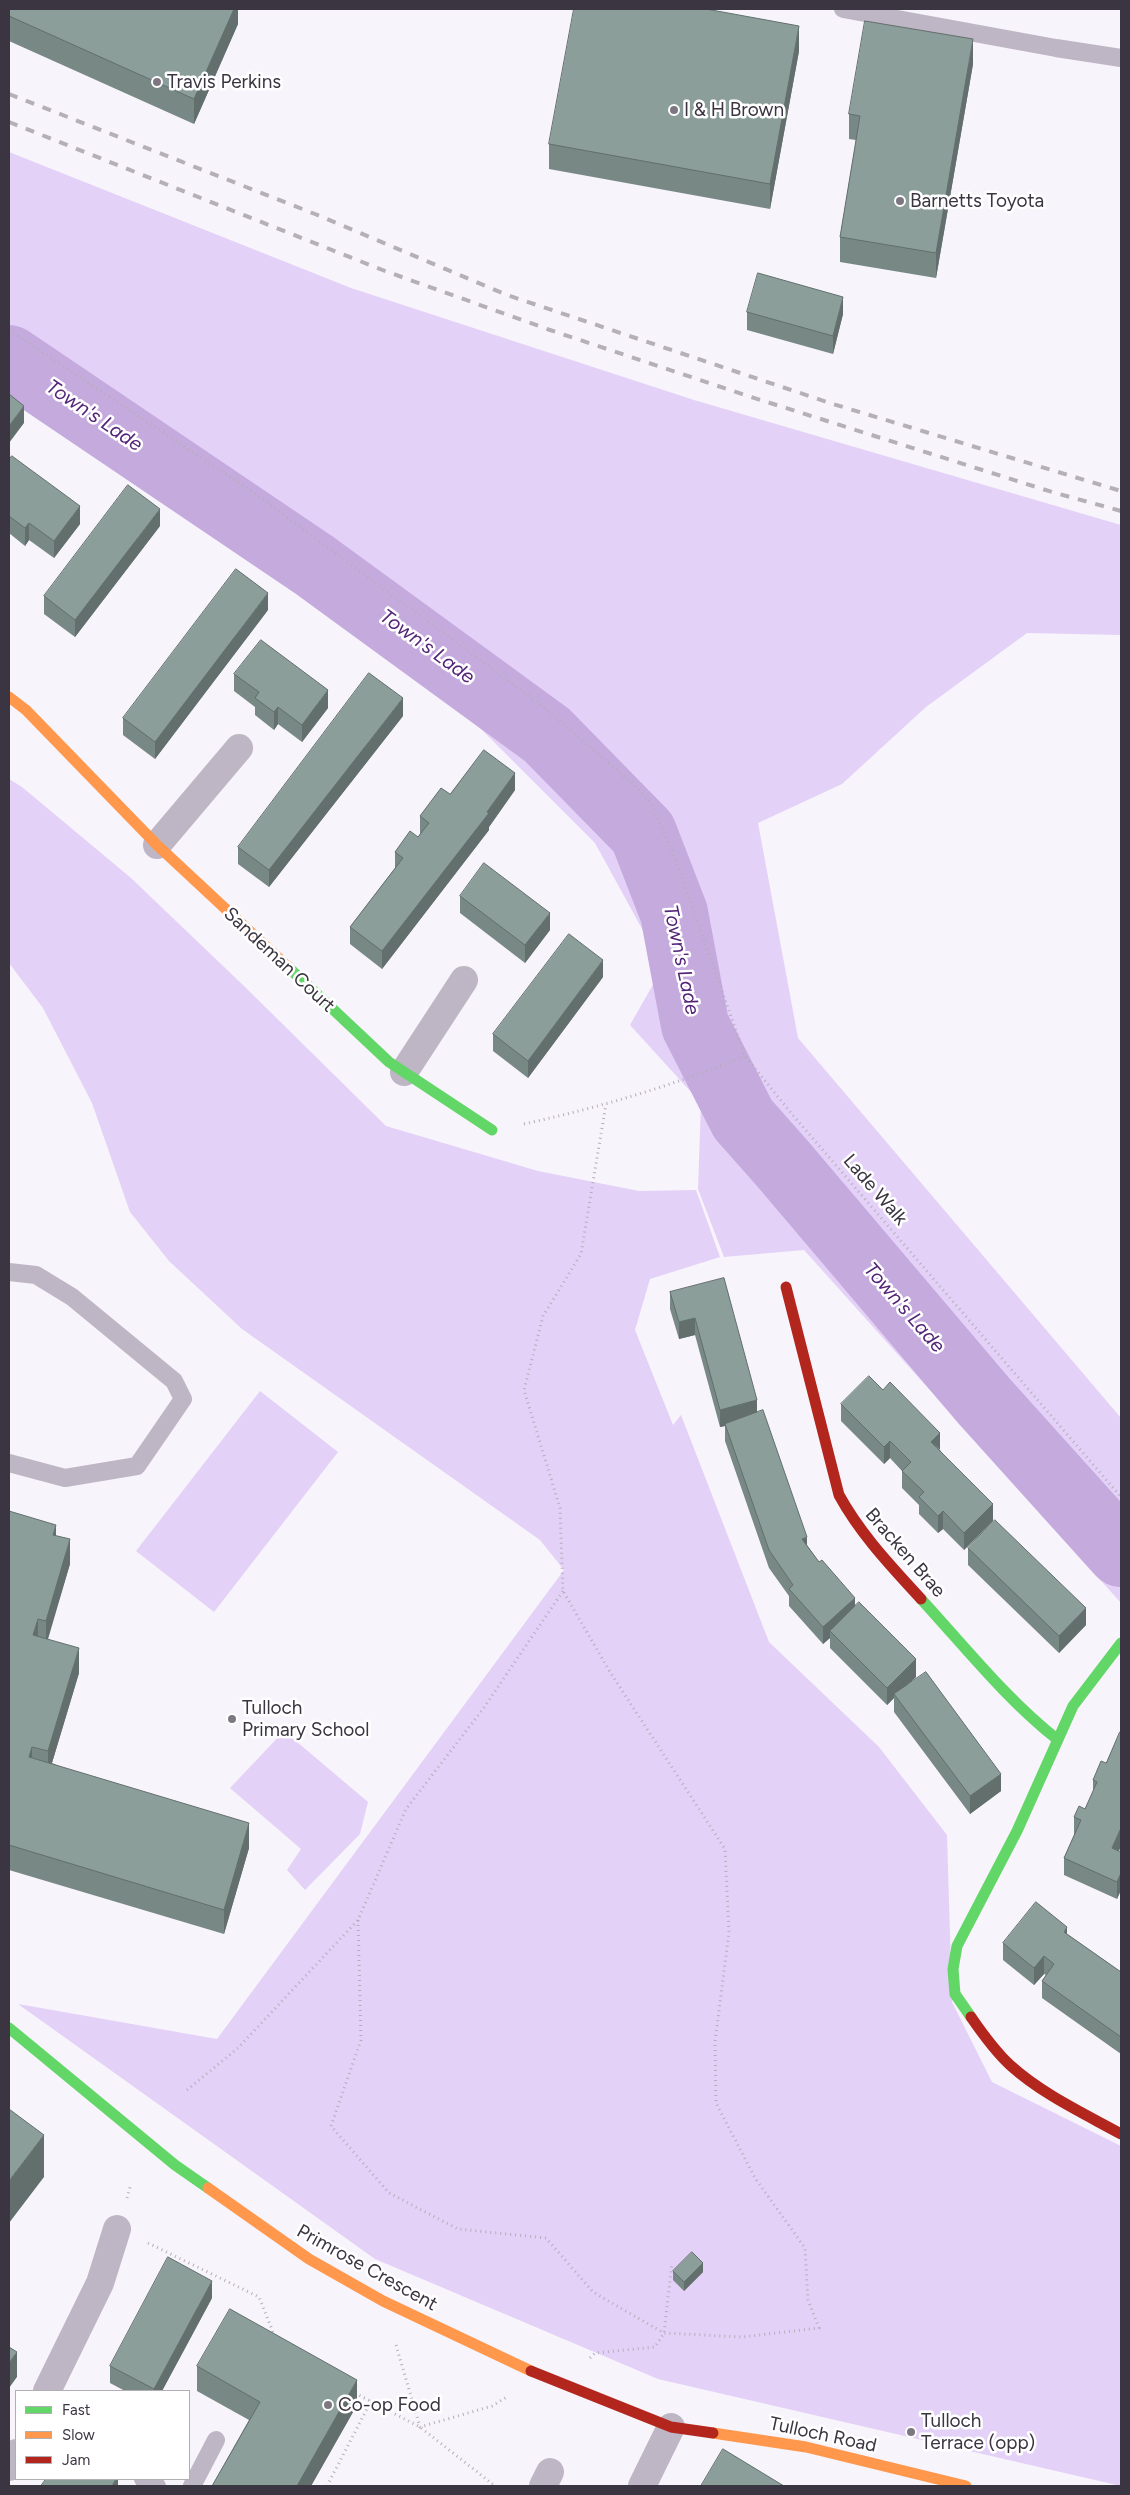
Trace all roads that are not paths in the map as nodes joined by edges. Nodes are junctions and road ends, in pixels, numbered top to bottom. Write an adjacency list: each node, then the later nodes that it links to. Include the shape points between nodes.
1 (843, 9): 2 (lane)
2 (1121, 58)
3 (9, 697): 5 (street, Sandeman Court, via 33,717)
4 (239, 748): 5 (street)
5 (157, 845): 7 (street, Sandeman Court, via 389,1062)
6 (464, 980): 7 (street)
7 (404, 1072): 8 (street, Sandeman Court)
8 (492, 1130)
9 (9, 1272): 11 (lane, via 36,1275 72,1297 174,1381 183,1399 137,1466 65,1478)
10 (786, 1287): 13 (street, Bracken Brae, via 837,1486 852,1519 869,1542 1004,1689)
11 (9, 1462)
12 (1121, 1644): 13 (street, via 1073,1706)
13 (1058, 1740): 15 (street, via 957,1946 953,1982 955,1994 974,2021 1024,2077)
14 (9, 2028): 18 (street, Primrose Crescent, via 175,2165 309,2259 384,2301 534,2373)
15 (1121, 2134)
16 (117, 2229): 17 (street, via 100,2283)
17 (47, 2390)
18 (671, 2427): 25 (street); 26 (street, Tulloch Road, via 806,2447)
19 (216, 2440): 24 (lane)
20 (15, 2455): 21 (street)
21 (9, 2467)
22 (145, 2480): 23 (lane)
23 (157, 2486)
24 (192, 2486)
25 (642, 2486)
26 (966, 2486)

